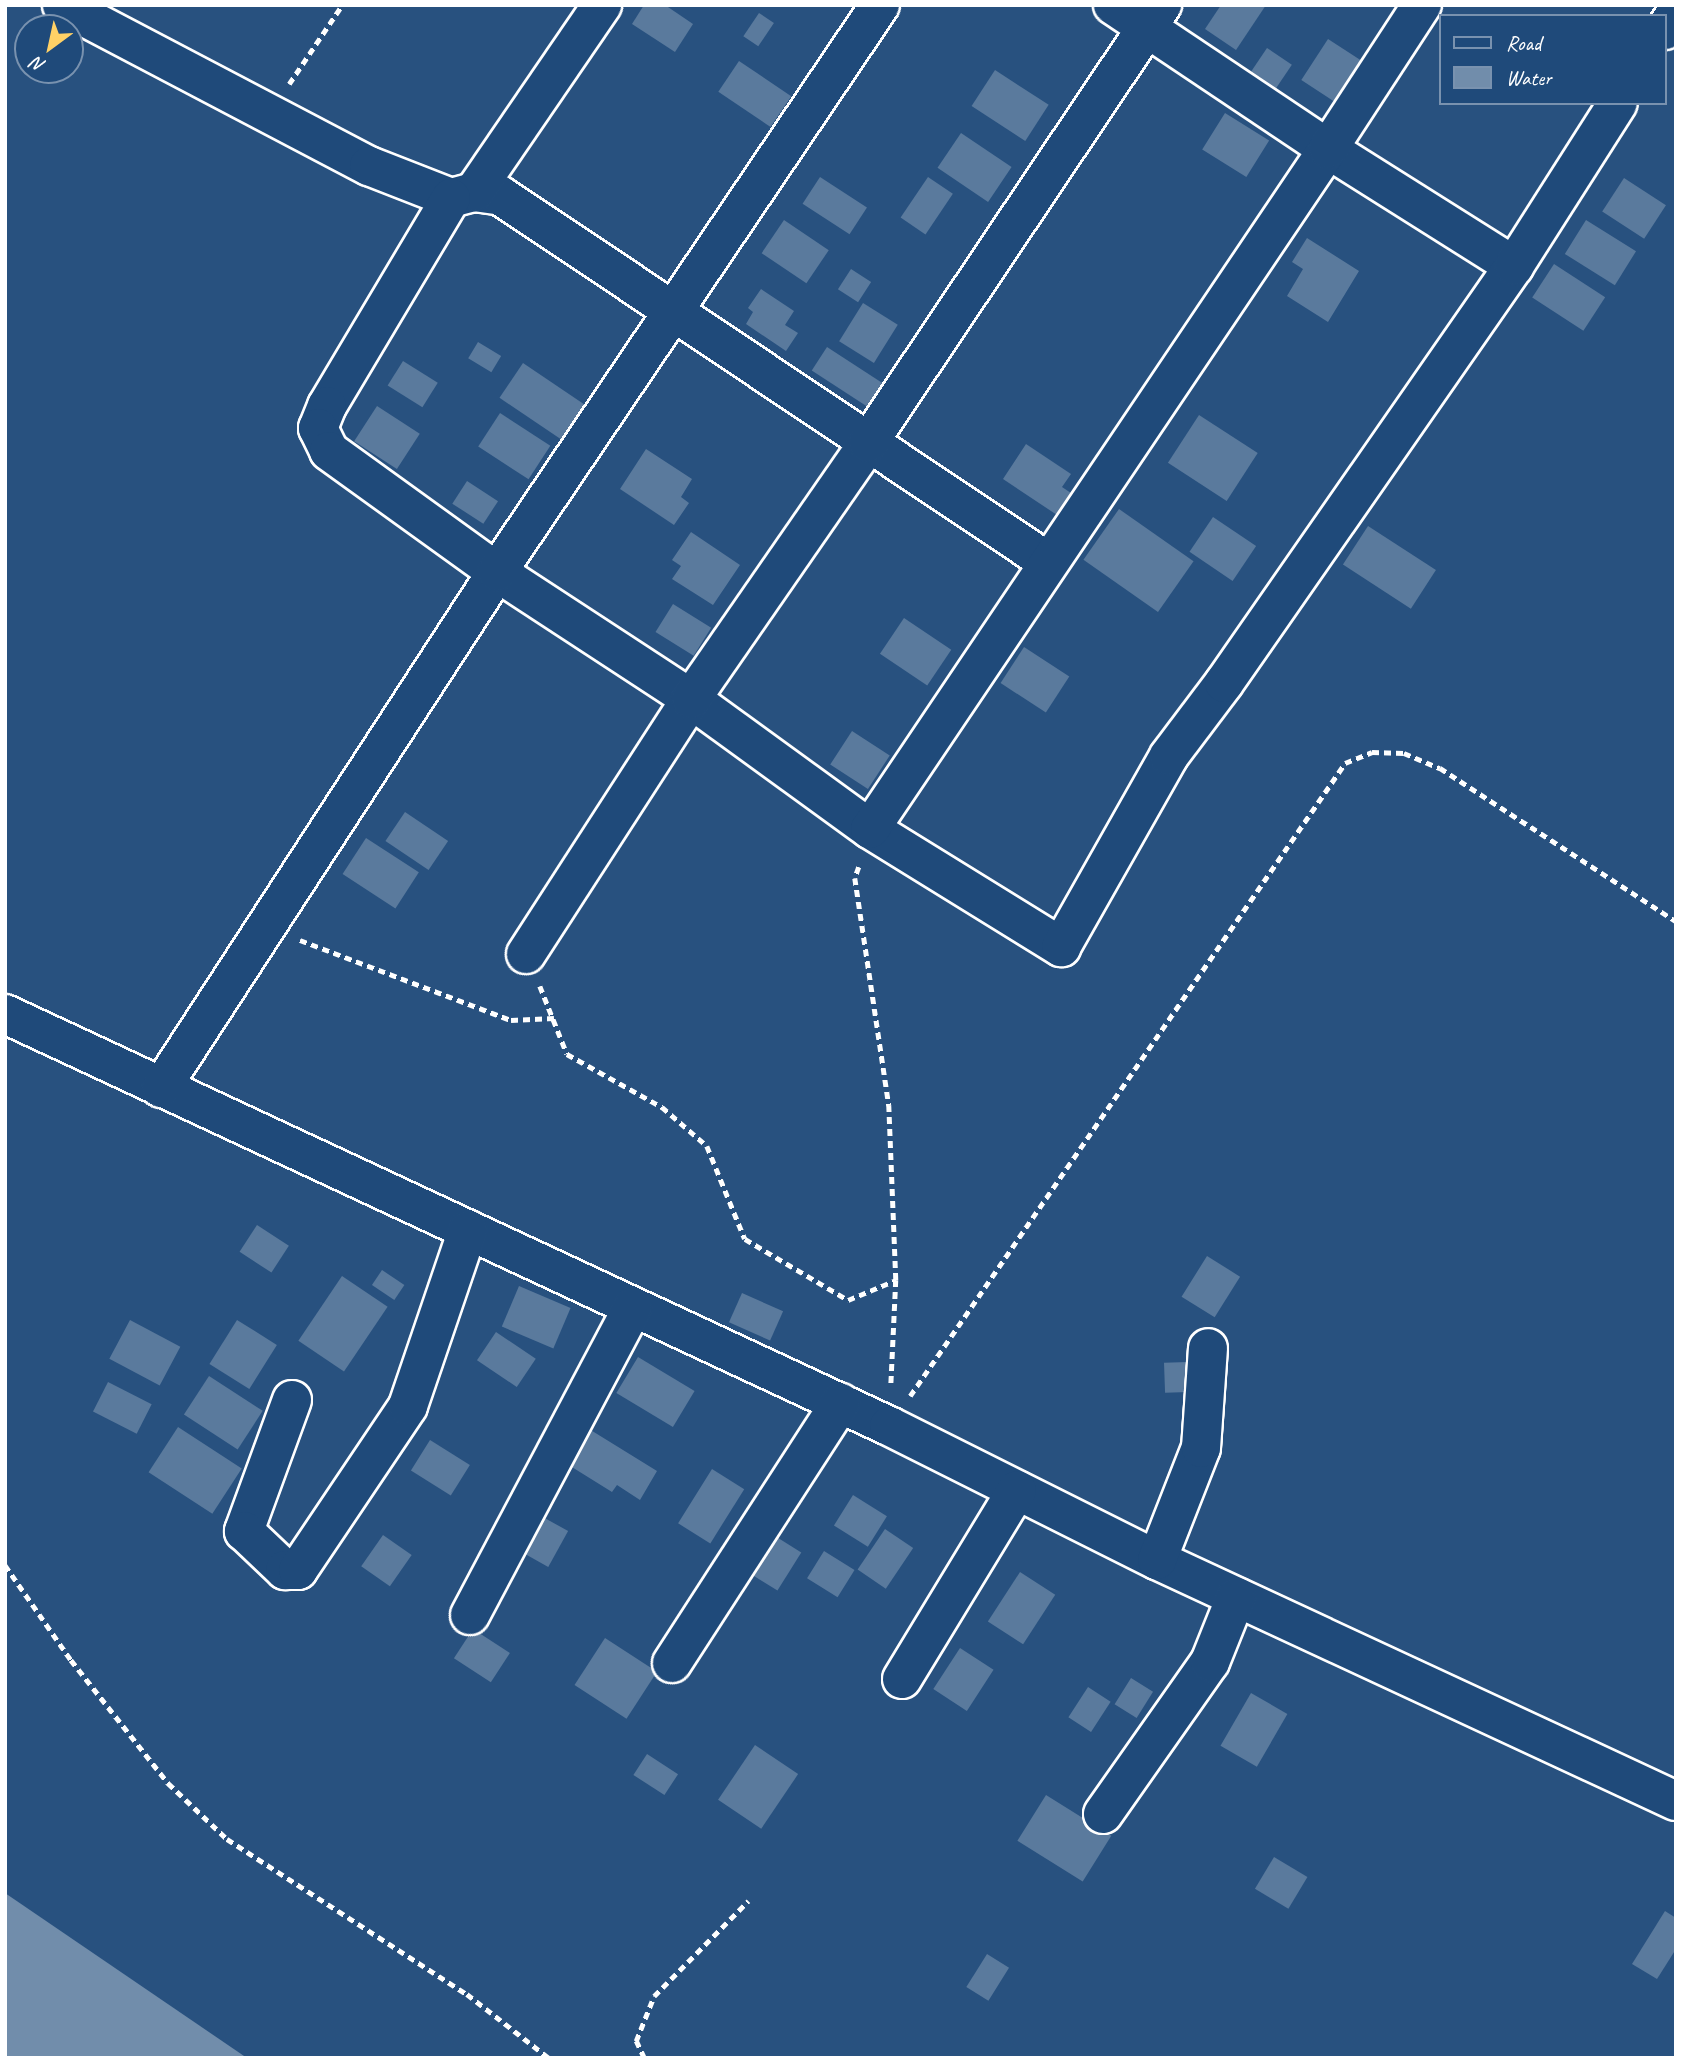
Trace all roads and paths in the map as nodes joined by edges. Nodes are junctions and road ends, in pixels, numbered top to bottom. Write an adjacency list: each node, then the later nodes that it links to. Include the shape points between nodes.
1 (341, 5): 9 (path)
2 (602, 5): 11 (street)
3 (880, 5): 13 (street)
4 (1113, 5): 7 (street)
5 (1422, 5): 10 (street)
6 (73, 8): 9 (street)
7 (1154, 17): 10 (street); 14 (street)
8 (1617, 105): 12 (street)
9 (269, 114): 11 (street, via 369,166)
10 (1328, 149): 12 (street); 15 (street)
11 (462, 195): 13 (street, via 501,196); 16 (street, via 327,406 318,428 329,451)
12 (1514, 266): 18 (street, via 1169,756 1060,947)
13 (673, 309): 14 (street); 16 (street)
14 (868, 443): 15 (street); 17 (street)
15 (1048, 562): 18 (street)
16 (497, 572): 17 (street); 20 (street)
17 (691, 699): 18 (street); 21 (street)
18 (870, 829): 26 (path, via 855,878 889,1105)
19 (1676, 921): 31 (path, via 1440,768 1404,753 1372,752 1345,763)
20 (261, 934): 23 (path, via 294,937 511,1020); 24 (street)
21 (526, 954): 23 (path)
22 (5, 1014): 24 (street)
23 (554, 1018): 26 (path, via 567,1054 662,1107 707,1146 745,1239 848,1300)
24 (161, 1088): 25 (street)
25 (468, 1230): 27 (street); 29 (street, via 408,1406 298,1570 285,1570 244,1531)
26 (896, 1280): 31 (path)
27 (633, 1307): 30 (street); 36 (street)
28 (1208, 1348): 33 (street, via 1201,1448)
29 (292, 1400)
30 (840, 1403): 31 (street); 37 (street)
31 (889, 1426): 32 (street)
32 (1017, 1490): 33 (street); 38 (street)
33 (1157, 1560): 35 (street)
34 (5, 1565): 42 (path, via 71,1660 168,1783 227,1839 467,1993)
35 (1236, 1597): 39 (street); 40 (street, via 1210,1662)
36 (470, 1615)
37 (672, 1663)
38 (902, 1679)
39 (1676, 1801)
40 (1102, 1814)
41 (748, 1901): 43 (path, via 654,1996 636,2041)
42 (549, 2058)
43 (645, 2058)

